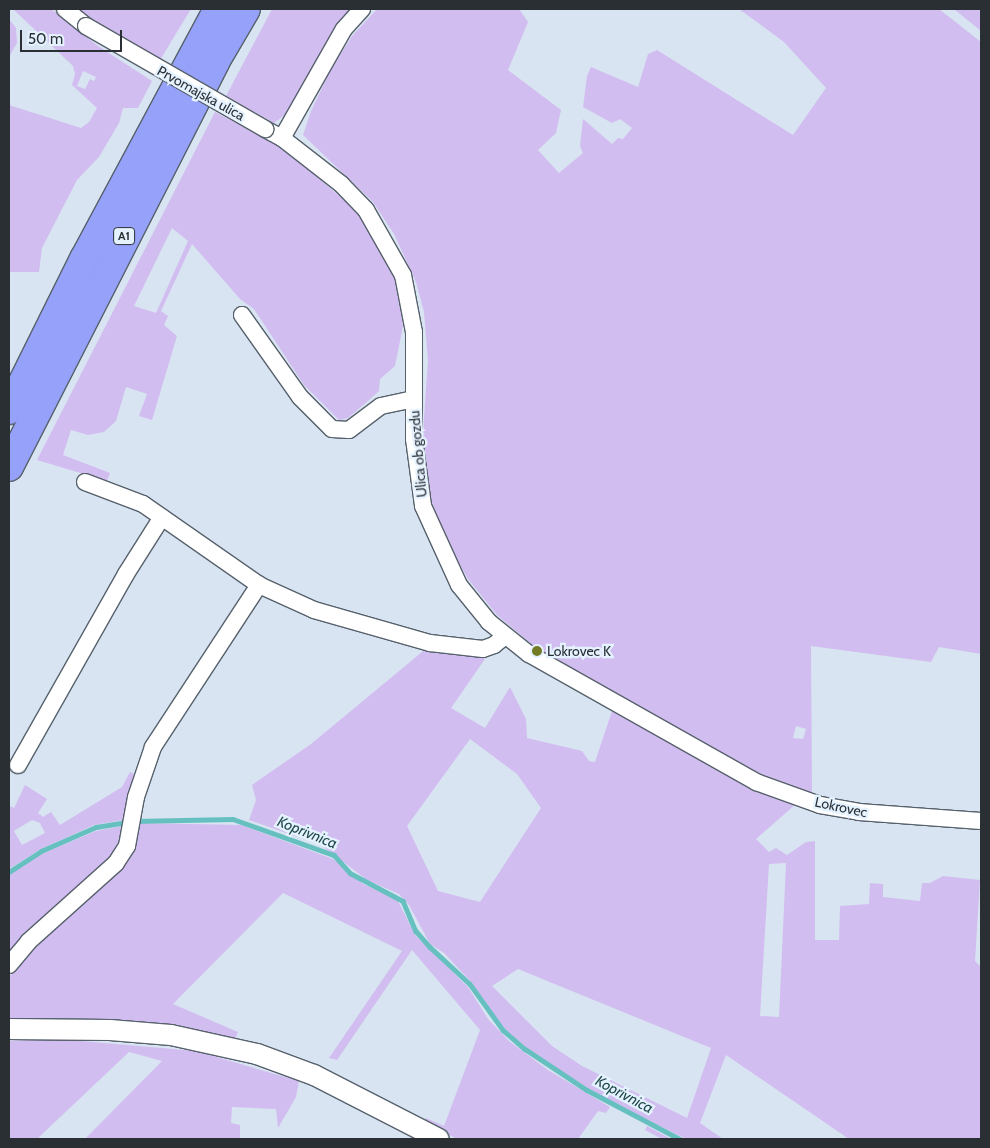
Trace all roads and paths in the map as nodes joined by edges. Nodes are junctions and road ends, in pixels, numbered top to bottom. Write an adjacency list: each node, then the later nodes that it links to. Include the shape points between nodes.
1 (65, 9): 5 (street, Prvomajska ulica, bridge, via 86,26)
2 (218, 9): 9 (highway, A1, via 89,250)
3 (246, 9): 10 (highway, A1, via 201,88)
4 (362, 9): 6 (street, via 344,29)
5 (265, 129): 6 (street, Ulica ob gozdu)
6 (282, 138): 8 (street, Ulica ob gozdu, via 341,184 366,210 388,245 403,275 410,302 414,332)
7 (242, 315): 8 (street, via 300,397 336,431 349,430 381,406)
8 (413, 399): 14 (street, Ulica ob gozdu, via 417,472 423,506 437,543 459,585)
9 (9, 410)
10 (9, 467)
11 (85, 482): 12 (street, via 143,504)
12 (162, 517): 13 (street, via 211,555); 16 (street, via 126,574)
13 (258, 585): 14 (street, via 314,610 414,640 483,649 494,646); 18 (street, via 153,747 136,797 127,846 116,863 28,942)
14 (505, 636): 15 (street, Ulica ob gozdu, via 528,654)
15 (710, 756): 17 (street, Lokrovec, via 756,782 820,805 884,816)
16 (18, 765)
17 (981, 821)
18 (9, 965)
19 (9, 1029): 20 (street, via 110,1030 171,1035 257,1054 314,1075)
20 (439, 1139)

